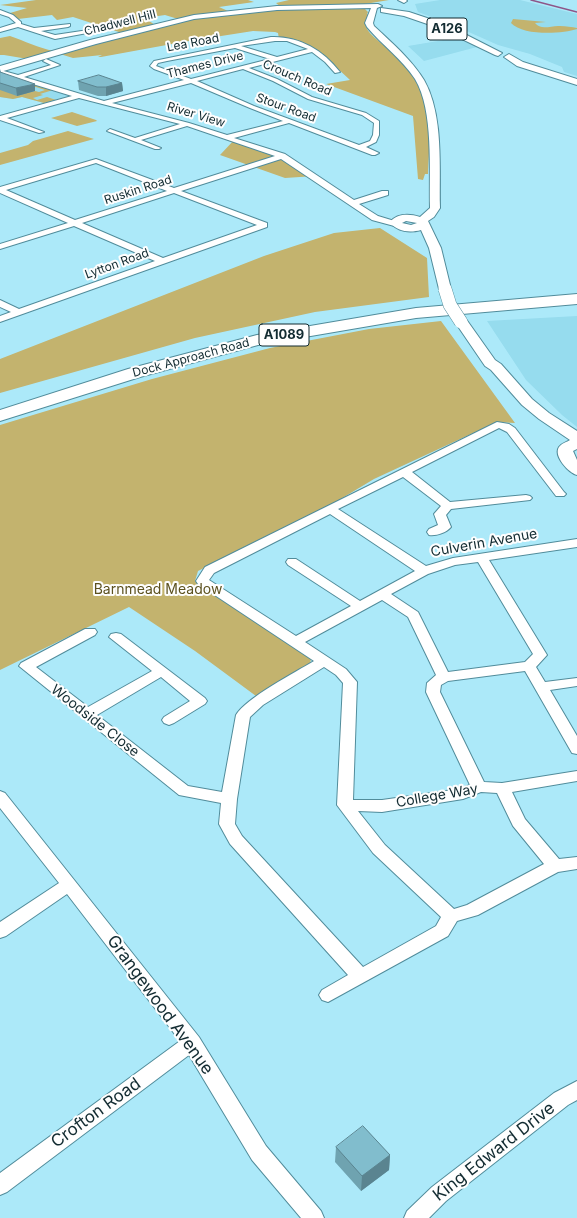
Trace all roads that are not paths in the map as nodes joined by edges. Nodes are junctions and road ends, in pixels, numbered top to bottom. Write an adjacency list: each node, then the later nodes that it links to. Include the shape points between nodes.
1 (405, 0): 2 (main road)
2 (380, 9): 11 (main road, A126, via 406,14 458,33 486,52); 16 (main road, Chadwell Hill, via 268,9 194,17 93,42); 39 (main road, via 369,23 373,31 404,58 419,79 432,113)
3 (0, 12): 4 (street, via 11,16 19,23)
4 (18, 25): 6 (street); 7 (street)
5 (68, 25): 7 (street)
6 (0, 30)
7 (34, 30): 8 (street, via 55,37)
8 (95, 30)
9 (235, 46): 10 (street, Lea Road, via 279,39 292,41); 12 (street); 20 (street, Lea Road, via 166,59 156,62 153,66)
10 (312, 50): 12 (street, Thames Drive); 18 (street)
11 (498, 56): 14 (main road, A126); 14 (main road, A126, via 508,57)
12 (277, 59): 15 (street, Thames Drive)
13 (46, 61): 19 (street, via 60,65)
14 (520, 64): 21 (main road, A126)
15 (242, 68): 20 (street, Thames Drive); 31 (street, Crouch Road, via 275,80 310,98 373,118 377,122 374,142)
16 (0, 69)
17 (0, 72): 19 (street, River View)
18 (338, 72)
19 (18, 77): 22 (street, River View)
20 (191, 80): 23 (street, Thames Drive); 25 (street, Stour Road, via 243,104)
21 (577, 82)
22 (78, 96): 23 (street, River View); 24 (street)
23 (104, 102): 26 (street, River View)
24 (1, 118): 28 (street)
25 (290, 121): 29 (street); 31 (street, Stour Road)
26 (187, 124): 29 (street, River View); 30 (street)
27 (110, 131): 30 (street)
28 (41, 132)
29 (229, 137): 34 (street, River View)
30 (134, 140): 32 (street)
31 (359, 146): 33 (street, Stour Road)
32 (157, 148)
33 (375, 153)
34 (282, 156): 36 (street, Ruskin Road); 38 (street, River View)
35 (0, 189): 36 (street, via 96,161); 40 (street)
36 (175, 191): 40 (street, Ruskin Road); 45 (street, Lytton Road, via 264,225)
37 (384, 195): 38 (street)
38 (354, 203): 41 (street, River View, via 379,220)
39 (435, 208): 41 (main road); 42 (main road)
40 (75, 223): 44 (street, Ruskin Road); 45 (street)
41 (404, 223): 42 (main road, via 419,227); 43 (main road)
42 (423, 223): 43 (main road)
43 (432, 241): 53 (main road, bridge, via 450,305 490,363 527,402)
44 (0, 247)
45 (162, 261): 49 (street, Lytton Road)
46 (577, 292): 51 (highway, Dock Approach Road / A1089, via 403,306 249,332 122,365)
47 (577, 299): 52 (highway, Dock Approach Road / A1089, via 416,314 258,340 134,373)
48 (0, 303): 49 (street)
49 (18, 312): 50 (street, Lytton Road)
50 (0, 319)
51 (0, 404)
52 (0, 416)
53 (577, 438)
54 (577, 443): 55 (main road, via 565,451)
55 (577, 470)
56 (404, 472): 57 (street, via 497,425 505,426 511,430); 59 (street); 60 (street)
57 (560, 494)
58 (526, 498): 59 (street)
59 (448, 506): 61 (street, via 440,514 445,527)
60 (330, 509): 65 (street); 70 (street, via 209,570 202,581)
61 (433, 532)
62 (577, 543): 63 (street, Culverin Avenue)
63 (482, 558): 65 (street, Culverin Avenue, via 453,562); 72 (street, via 540,655)
64 (292, 562): 67 (street)
65 (424, 571): 66 (street, Culverin Avenue)
66 (382, 594): 67 (street, Culverin Avenue); 74 (street, via 413,615)
67 (359, 606): 70 (street, Culverin Avenue)
68 (90, 632): 77 (street, Woodside Close, via 26,666)
69 (116, 637): 73 (street)
70 (296, 642): 71 (street)
71 (324, 661): 84 (street, via 258,702 243,715); 85 (street, via 341,672 350,682)
72 (529, 666): 74 (street); 76 (street)
73 (162, 671): 77 (street); 78 (street, via 200,701)
74 (444, 677): 81 (street, via 434,683 433,692)
75 (577, 682): 76 (street)
76 (542, 687): 79 (street)
77 (87, 714): 84 (street, Woodside Close, via 184,791)
78 (169, 720)
79 (577, 749)
80 (577, 776): 82 (street, College Way)
81 (479, 787): 82 (street, College Way); 85 (street, College Way, via 462,794 382,806)
82 (502, 788): 87 (street, via 519,822)
83 (0, 797): 88 (street, Grangewood Avenue)
84 (229, 799): 91 (street, via 227,824 236,840)
85 (345, 805): 89 (street, via 379,849)
86 (577, 863): 87 (street)
87 (555, 866): 89 (street, via 472,910)
88 (70, 884): 90 (street); 93 (street, Grangewood Avenue)
89 (451, 916): 91 (street, via 442,931)
90 (0, 931)
91 (360, 976): 92 (street)
92 (328, 995)
93 (192, 1043): 95 (street, Crofton Road); 96 (street, Grangewood Avenue, via 259,1153)
94 (577, 1090): 97 (street, King Edward Drive, via 561,1099)
95 (0, 1185)
96 (314, 1218)
97 (414, 1218)

